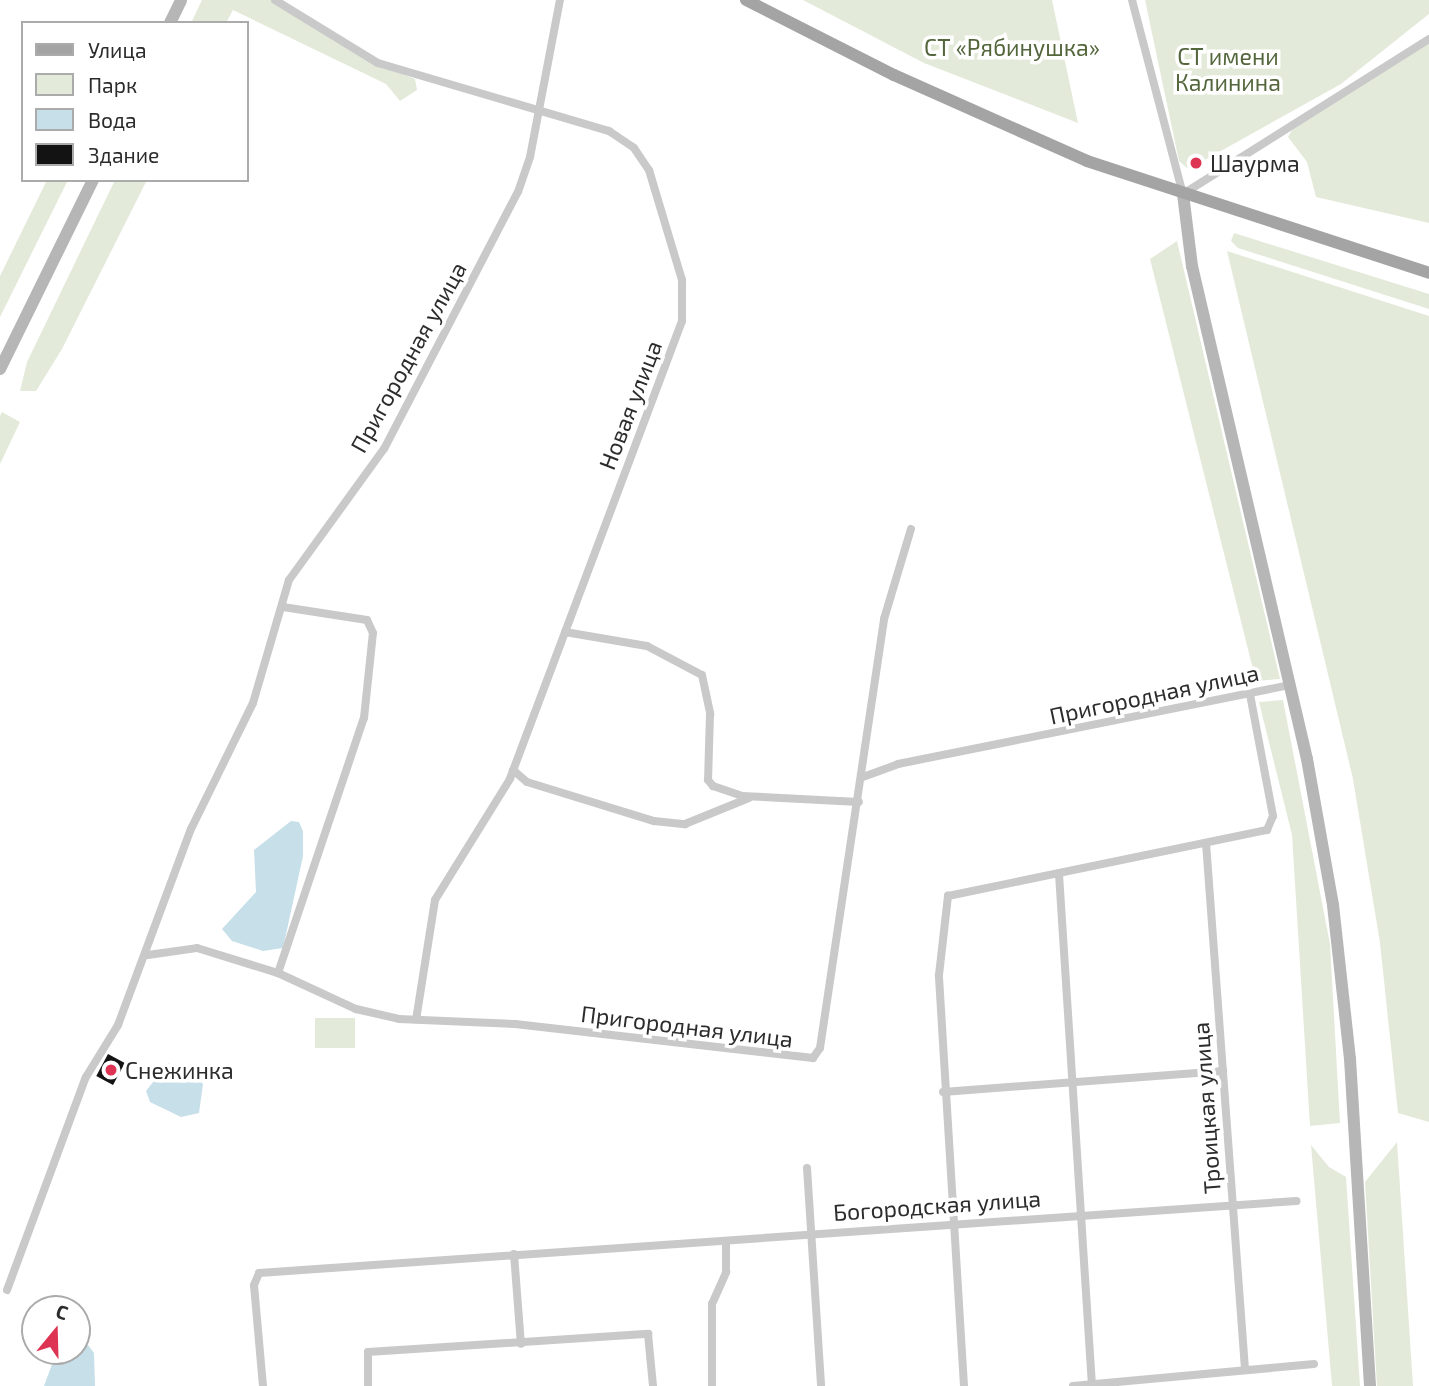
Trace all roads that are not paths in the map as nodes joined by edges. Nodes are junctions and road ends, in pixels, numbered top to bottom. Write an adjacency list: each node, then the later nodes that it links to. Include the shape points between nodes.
1 (181, 0): 6 (street)
2 (275, 0): 8 (street, Новая улица, via 378,63)
3 (560, 0): 8 (street, Пригородная улица)
4 (746, 0): 10 (main road, via 998,122)
5 (1132, 0): 10 (street)
6 (171, 21)
7 (1429, 39): 10 (street)
8 (538, 112): 14 (street, Пригородная улица, via 518,192 428,370 384,449 307,548 289,580); 15 (street, Новая улица, via 609,131 634,148 664,209 684,300 682,321)
9 (92, 182): 12 (street)
10 (1183, 194): 11 (main road); 16 (street, via 1192,266)
11 (1429, 273)
12 (0, 369)
13 (911, 529): 19 (street, Пригородная улица, via 884,620)
14 (283, 607): 24 (street, Пригородная улица, via 253,703 191,829); 25 (street, via 367,620 373,634 364,718)
15 (565, 632): 18 (street, Новая улица); 20 (street, via 647,646 702,675 710,714 708,780)
16 (1289, 685): 17 (street, Пригородная улица); 50 (street, via 1324,844 1342,980)
17 (1250, 694): 19 (street, Пригородная улица, via 898,764); 22 (street, via 1272,825)
18 (513, 770): 20 (street, via 527,782 675,823 685,824); 26 (street, Новая улица, via 435,900)
19 (863, 776): 21 (street, Пригородная улица)
20 (755, 796): 21 (street)
21 (859, 802): 26 (street, Пригородная улица, via 821,1048 813,1058 514,1024)
22 (1206, 843): 23 (street); 27 (street, Троицкая улица)
23 (1059, 874): 28 (street); 29 (street, via 948,896 939,975)
24 (148, 955): 25 (street, Пригородная улица, via 197,948); 38 (street, Пригородная улица, via 118,1025 86,1077)
25 (278, 974): 26 (street, Пригородная улица, via 356,1009)
26 (416, 1020)
27 (1223, 1071): 28 (street); 32 (street, Троицкая улица)
28 (1073, 1081): 29 (street); 33 (street)
29 (943, 1092): 34 (street)
30 (807, 1168): 35 (street)
31 (1297, 1201): 32 (street, Богородская улица)
32 (1233, 1205): 33 (street, Богородская улица); 41 (street, Троицкая улица)
33 (1080, 1214): 34 (street, Богородская улица); 42 (street)
34 (954, 1223): 35 (street, Богородская улица); 48 (street)
35 (809, 1234): 36 (street, Богородская улица); 47 (street)
36 (726, 1242): 37 (street, Богородская улица); 46 (street, via 726,1272 712,1304)
37 (514, 1254): 39 (street); 43 (street, Богородская улица, via 259,1273 254,1285)
38 (7, 1290)
39 (521, 1344): 44 (street, via 368,1352); 45 (street, via 648,1334)
40 (1314, 1364): 41 (street)
41 (1245, 1369): 42 (street)
42 (1092, 1385): 49 (street)
43 (262, 1386)
44 (368, 1386)
45 (653, 1386)
46 (712, 1386)
47 (821, 1386)
48 (964, 1386)
49 (1073, 1386)
50 (1370, 1386)

